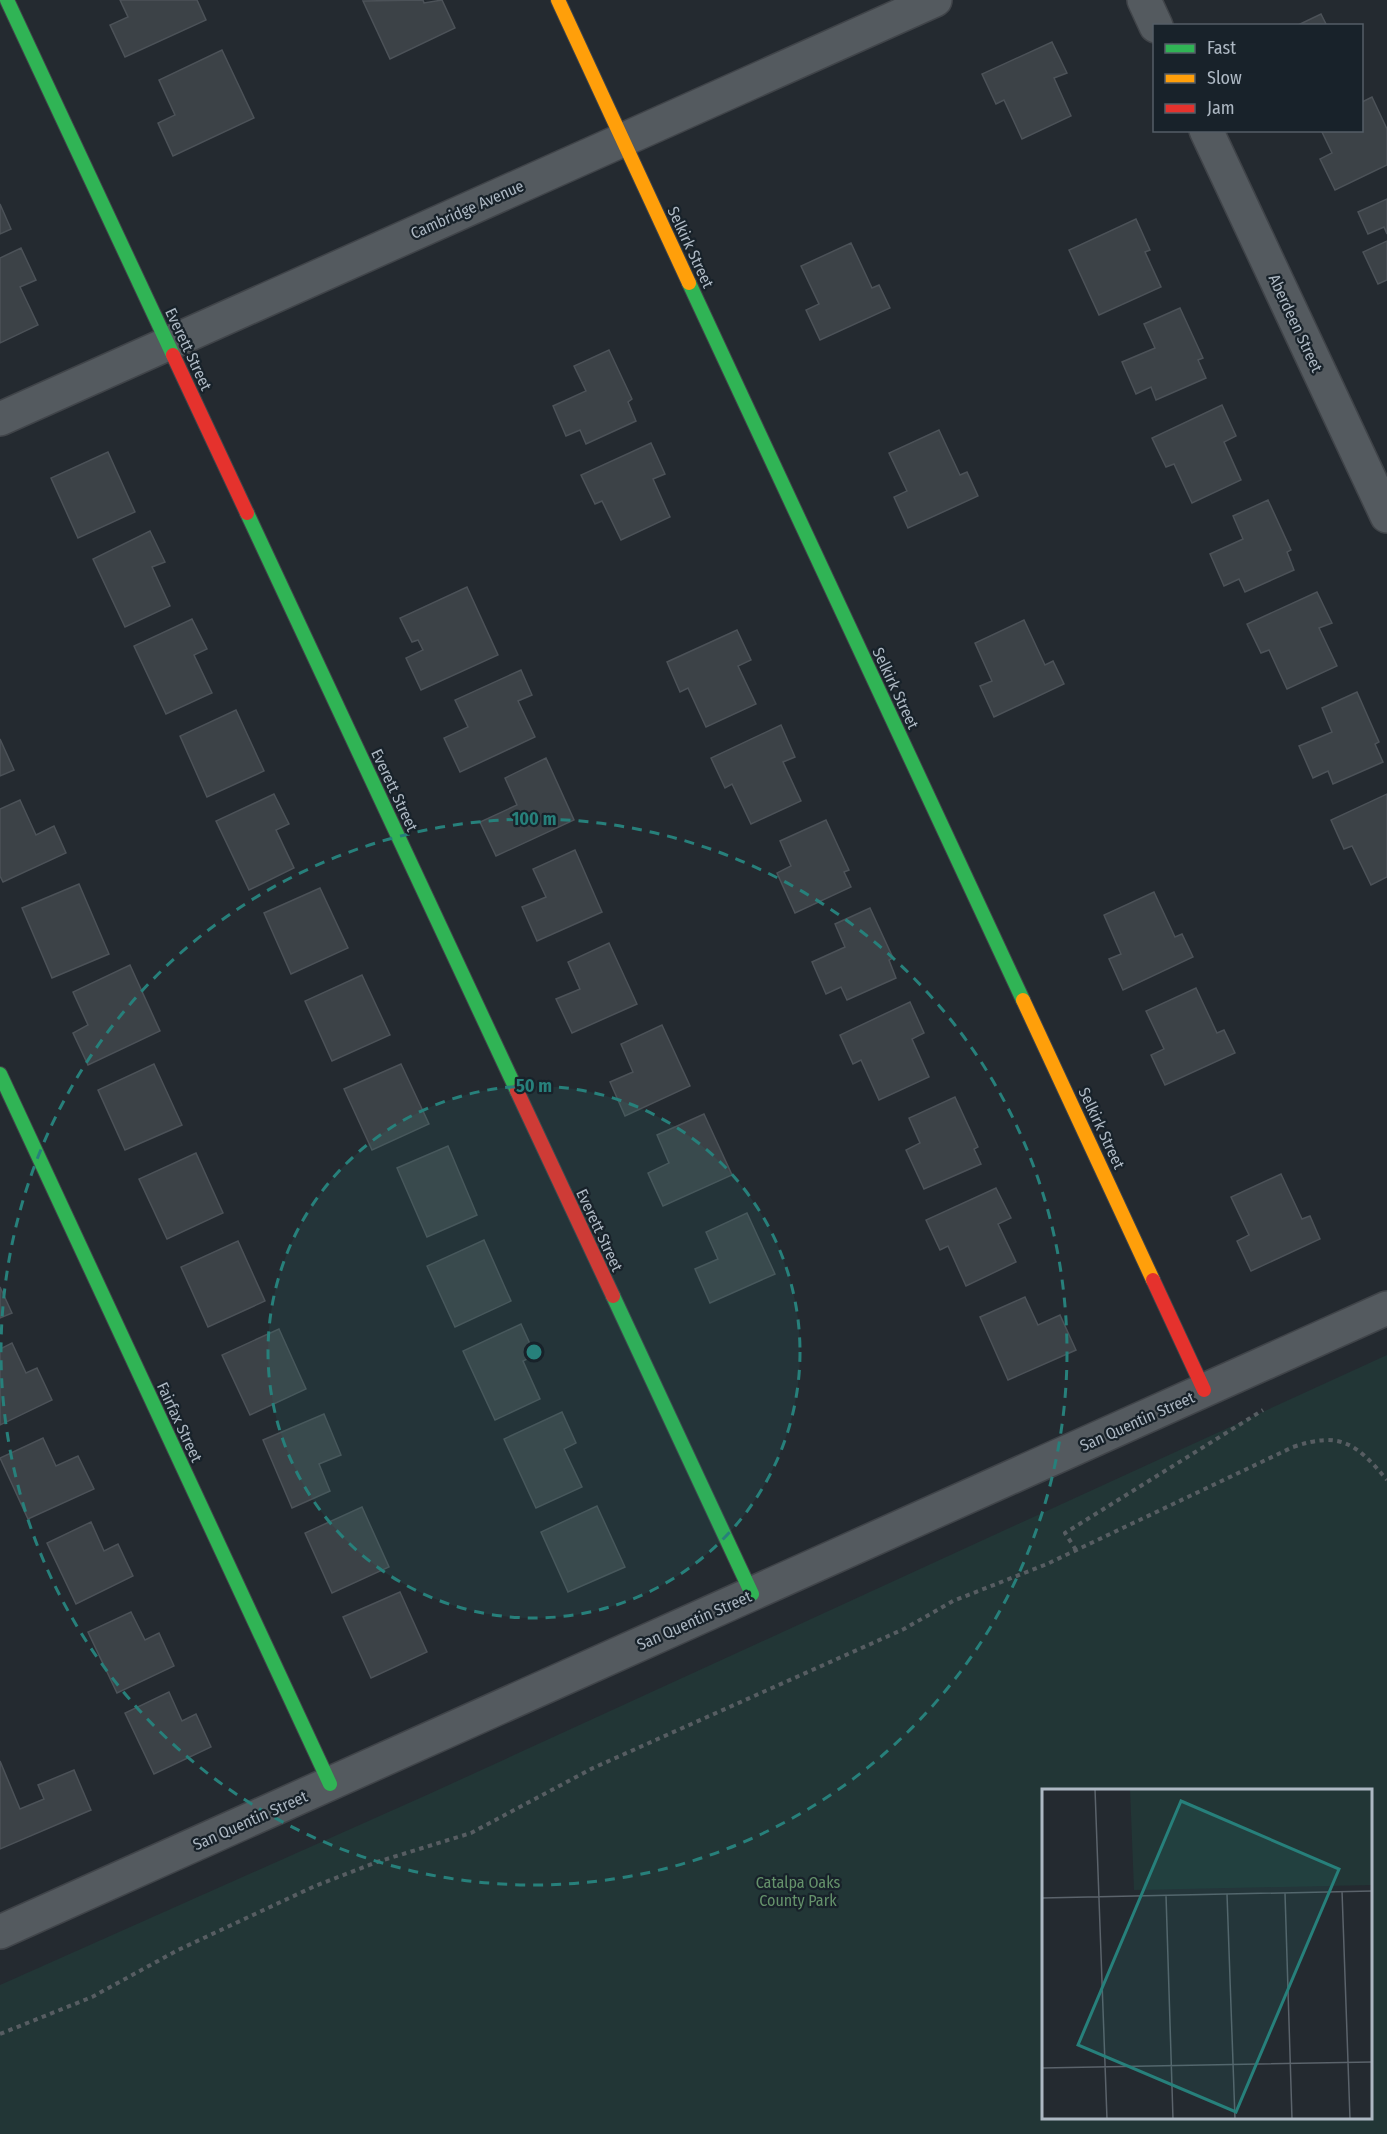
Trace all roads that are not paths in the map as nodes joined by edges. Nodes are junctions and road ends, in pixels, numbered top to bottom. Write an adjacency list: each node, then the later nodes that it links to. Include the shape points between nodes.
1 (7, 0): 8 (street, Everett Street)
2 (558, 0): 7 (street, Selkirk Street)
3 (935, 0): 7 (street, Cambridge Avenue)
4 (1144, 0): 5 (street)
5 (1155, 24)
6 (1207, 132): 10 (street, Aberdeen Street)
7 (623, 139): 8 (street, Cambridge Avenue); 13 (street, Selkirk Street)
8 (168, 344): 9 (street, Cambridge Avenue); 14 (street, Everett Street)
9 (0, 418)
10 (1387, 516)
11 (0, 1074): 15 (street, Fairfax Street)
12 (1387, 1308): 13 (street, San Quentin Street)
13 (1204, 1390): 14 (street, San Quentin Street)
14 (752, 1594): 15 (street, San Quentin Street)
15 (330, 1784): 16 (street, San Quentin Street)
16 (0, 1932)

